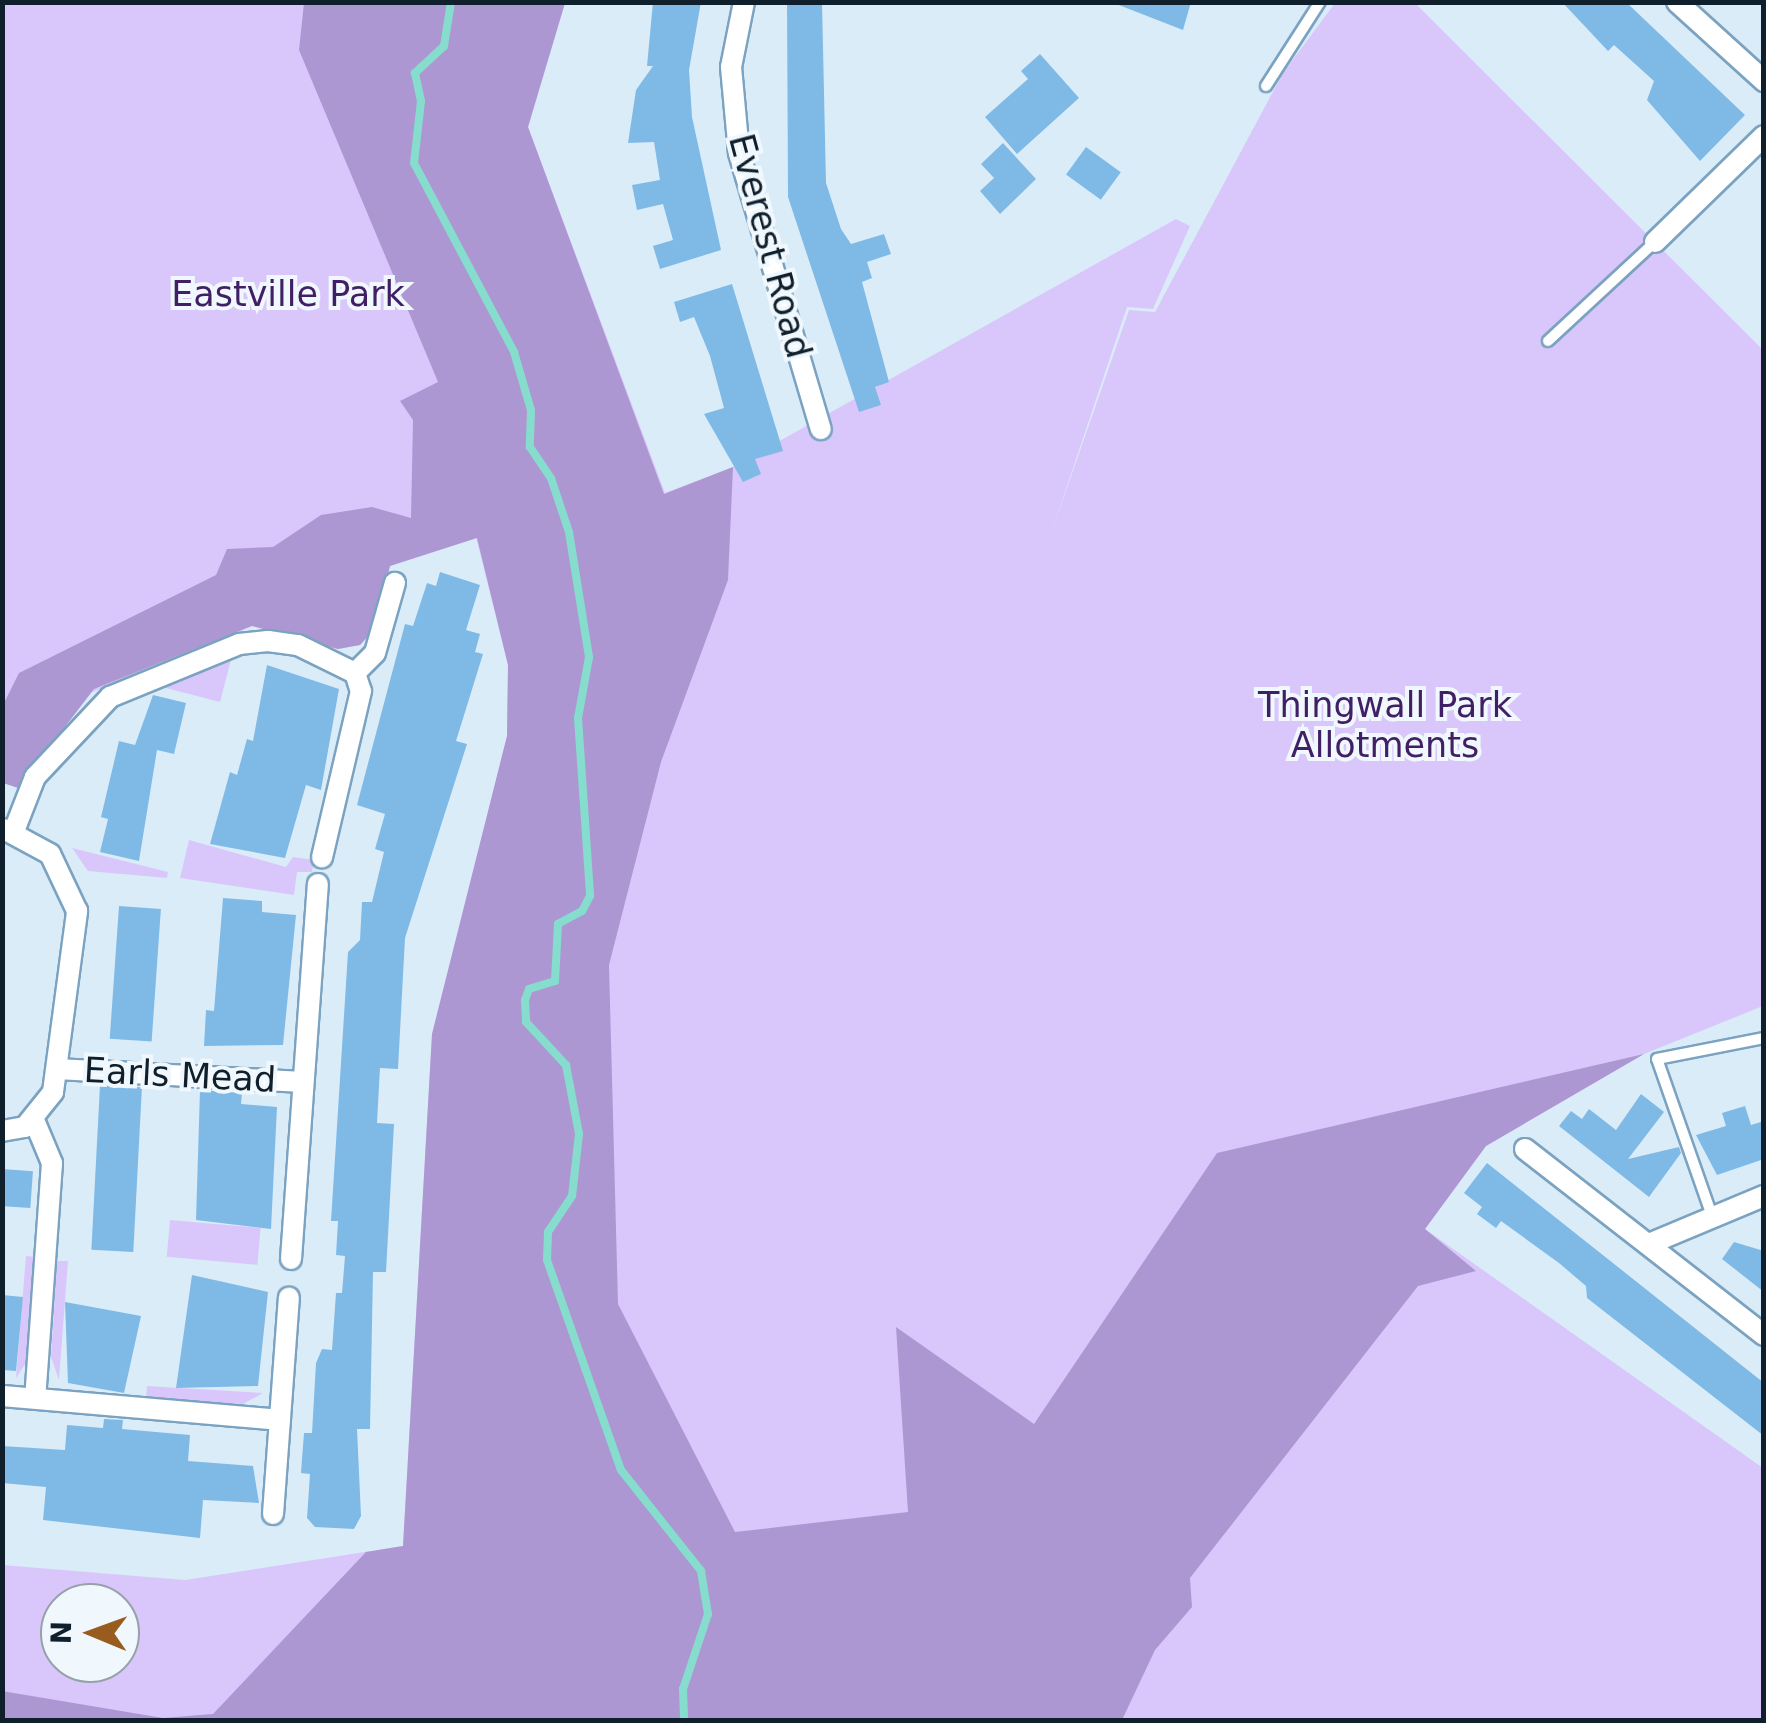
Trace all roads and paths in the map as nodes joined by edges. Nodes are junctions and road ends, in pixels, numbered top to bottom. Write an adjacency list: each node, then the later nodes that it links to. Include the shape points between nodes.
1 (744, 2): 9 (street, Everest Road, via 731,67 739,153)
2 (1320, 2): 5 (lane)
3 (1676, 2): 4 (street)
4 (1764, 81)
5 (1266, 86)
6 (1764, 136): 7 (street)
7 (1655, 242): 8 (lane)
8 (1548, 341)
9 (821, 429)
10 (395, 582): 11 (street, via 375,653)
11 (356, 674): 12 (street, via 298,646 268,641 239,644 110,697 35,778); 13 (street, via 360,714)
12 (8, 830): 16 (street, via 56,861 76,907)
13 (322, 857)
14 (318, 884): 17 (street, Earls Mead)
15 (1764, 1038): 22 (lane, via 1657,1059)
16 (57, 1069): 17 (street, Earls Mead); 18 (street)
17 (302, 1082): 24 (street, Earls Mead)
18 (34, 1120): 19 (street); 28 (street, via 52,1163)
19 (2, 1131)
20 (1524, 1149): 23 (street)
21 (1764, 1196): 22 (street)
22 (1711, 1213): 23 (street)
23 (1648, 1244): 26 (street)
24 (292, 1259)
25 (289, 1298): 29 (street)
26 (1764, 1335)
27 (2, 1396): 28 (street)
28 (34, 1398): 29 (street)
29 (280, 1420): 30 (street)
30 (273, 1514)

